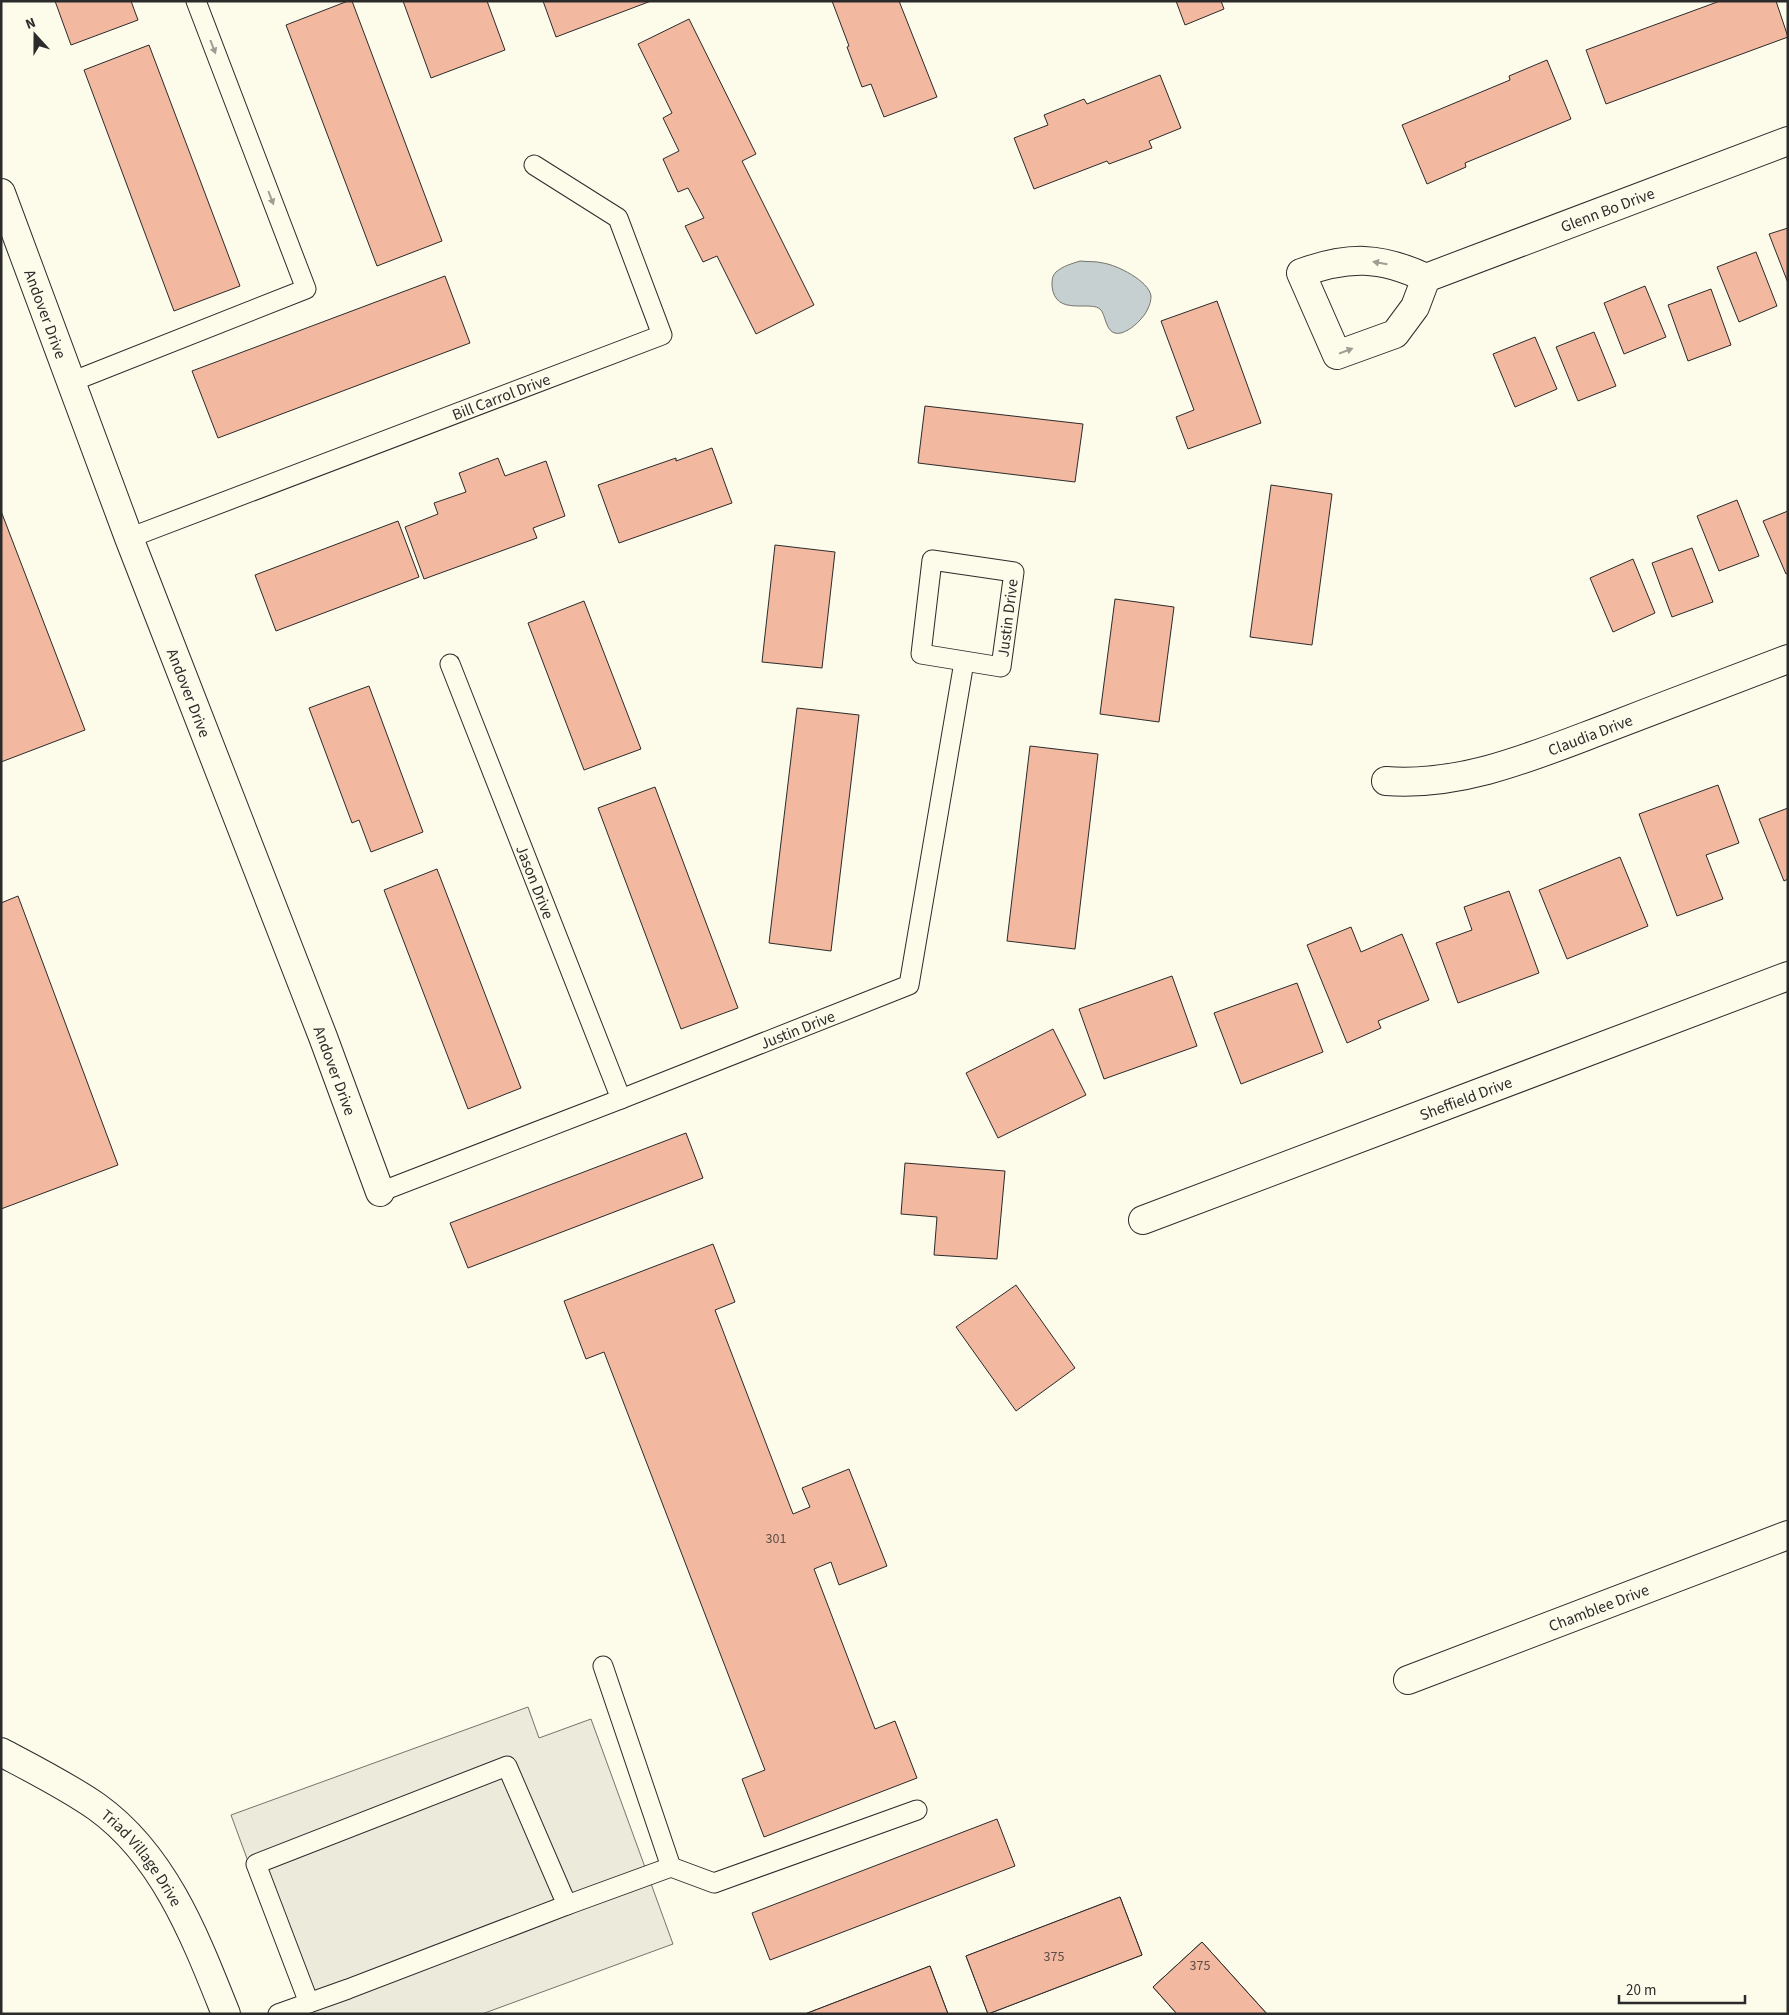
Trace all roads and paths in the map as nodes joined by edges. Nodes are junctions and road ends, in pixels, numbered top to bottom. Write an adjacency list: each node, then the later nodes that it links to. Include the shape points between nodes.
1 (196, 1): 6 (lane, one-way to 6, via 306,289)
2 (1788, 141): 5 (street, Glenn Bo Drive)
3 (534, 165): 7 (lane, Bill Carrol Drive, via 618,218 662,336)
4 (1, 193): 6 (street, Andover Drive)
5 (1426, 278)
6 (71, 382): 7 (street, Andover Drive)
7 (129, 538): 14 (street, Andover Drive, via 324,1037)
8 (1788, 659): 11 (street, Claudia Drive, via 1532,756 1468,776 1404,783)
9 (964, 662): 9 (lane, Justin Drive, via 1001,666 1014,572 932,560 921,654); 13 (lane, Justin Drive, via 909,985)
10 (450, 664): 13 (lane, Jason Drive)
11 (1386, 781)
12 (1788, 976): 15 (street, Sheffield Drive)
13 (621, 1099): 14 (lane, Justin Drive)
14 (380, 1192)
15 (1143, 1220)
16 (1788, 1535): 18 (street, Chamblee Drive)
17 (603, 1666): 21 (lane)
18 (1408, 1680)
19 (1, 1752): 24 (street, Triad Village Drive, via 98,1808 128,1835 160,1873 195,1936)
20 (917, 1810): 21 (lane, via 714,1883)
21 (672, 1866): 22 (lane)
22 (567, 1905): 23 (lane); 23 (lane, via 507,1766 256,1864)
23 (309, 2003): 25 (lane)
24 (226, 2014)
25 (278, 2014)

